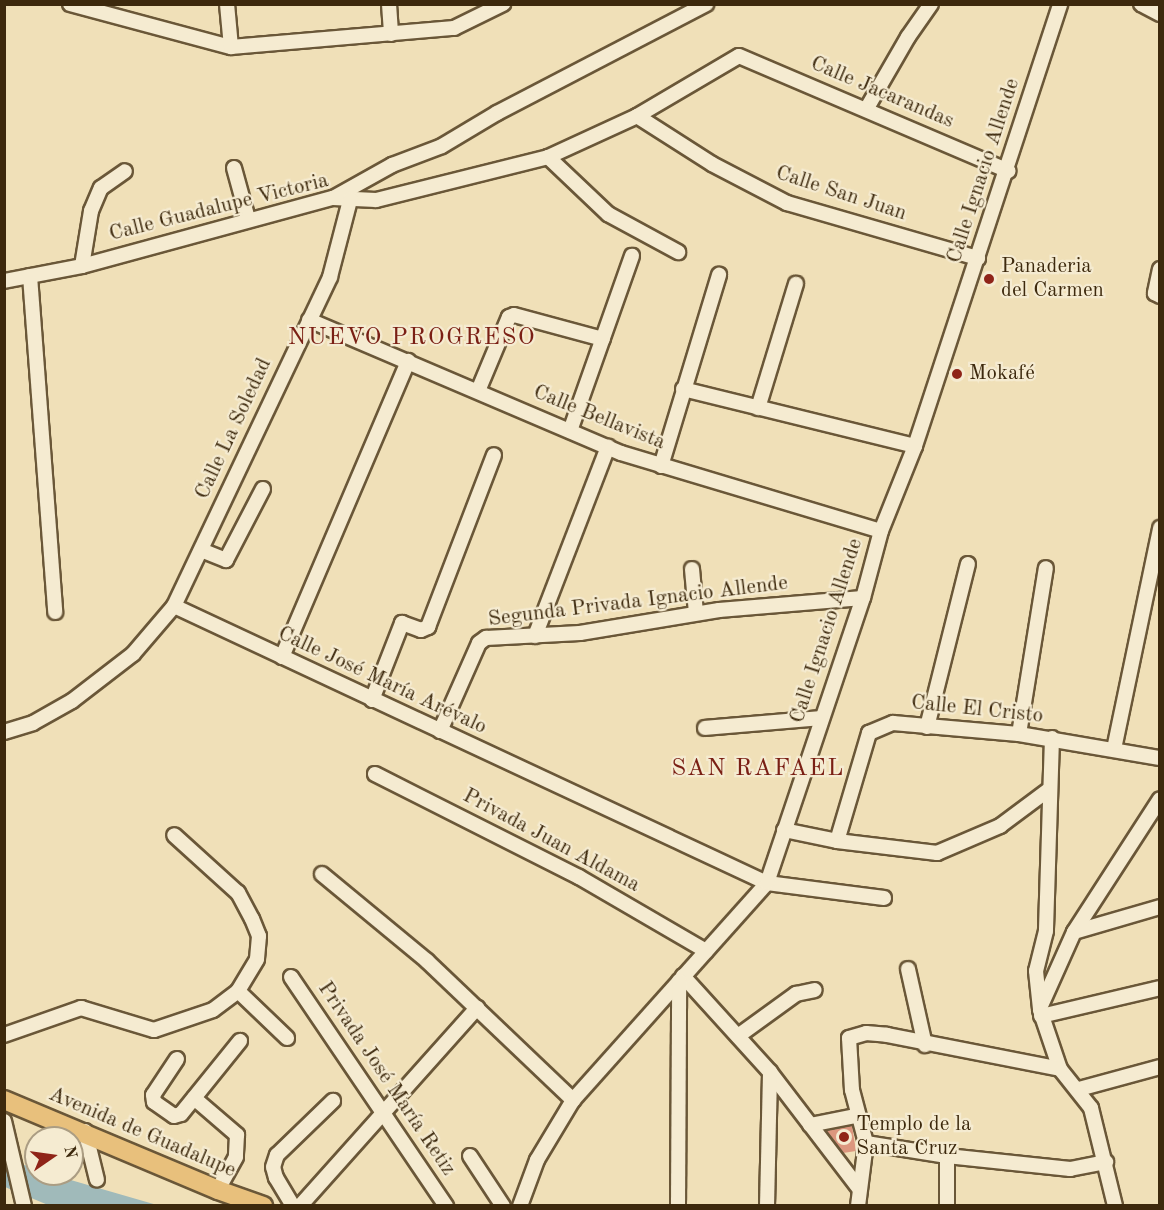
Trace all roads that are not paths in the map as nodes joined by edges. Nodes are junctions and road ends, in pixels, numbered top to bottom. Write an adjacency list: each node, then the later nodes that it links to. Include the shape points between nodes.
1 (70, 4): 11 (street)
2 (227, 4): 11 (street)
3 (389, 4): 10 (street)
4 (706, 4): 19 (street, via 497,113 442,146 392,165)
5 (932, 4): 13 (street)
6 (1060, 4): 18 (street, Calle Ignacio Allende)
7 (1141, 4): 9 (street)
8 (498, 6): 10 (street, via 454,28)
9 (1160, 14)
10 (391, 34): 11 (street)
11 (231, 47)
12 (739, 56): 13 (street, Calle Jacarandas); 14 (street, Calle Guadalupe Victoria)
13 (867, 108): 18 (street, Calle Jacarandas)
14 (637, 116): 15 (street, Calle Guadalupe Victoria); 24 (street, Calle San Juan, via 712,164 787,204)
15 (548, 157): 20 (street, Calle Guadalupe Victoria, via 376,200); 22 (street, via 608,214)
16 (234, 168): 21 (street)
17 (125, 171): 25 (street, via 101,188 91,211)
18 (1008, 171): 24 (street, Calle Ignacio Allende)
19 (333, 198): 20 (street, Calle Guadalupe Victoria); 21 (street, Calle Guadalupe Victoria)
20 (350, 200): 32 (street, Calle La Soledad, via 330,277)
21 (248, 219): 25 (street, Calle Guadalupe Victoria)
22 (678, 252)
23 (632, 256): 33 (street)
24 (978, 258): 39 (street, Calle Ignacio Allende)
25 (82, 266): 28 (street, Calle Guadalupe Victoria)
26 (1160, 269): 31 (street, via 1155,293)
27 (719, 275): 35 (street)
28 (30, 276): 29 (street, Calle Guadalupe Victoria); 52 (street)
29 (4, 281)
30 (796, 284): 37 (street)
31 (1160, 296)
32 (309, 320): 34 (street, Calle Bellavista); 46 (street, Calle La Soledad)
33 (603, 339): 36 (street, via 514,315 508,317); 38 (street)
34 (408, 361): 36 (street, Calle Bellavista); 55 (street)
35 (683, 389): 37 (street); 42 (street)
36 (478, 391): 38 (street, Calle Bellavista)
37 (758, 408): 39 (street)
38 (570, 431): 40 (street, Calle Bellavista)
39 (915, 446): 45 (street, Calle Ignacio Allende)
40 (608, 447): 42 (street, Calle Bellavista); 54 (street)
41 (494, 455): 56 (street, via 428,627 421,630 402,623)
42 (661, 466): 45 (street, Calle Bellavista)
43 (263, 489): 46 (street, via 226,560)
44 (1160, 528): 64 (street)
45 (881, 531): 50 (street, Calle Ignacio Allende)
46 (201, 549): 51 (street, Calle La Soledad)
47 (968, 564): 58 (street)
48 (1046, 568): 62 (street)
49 (692, 569): 53 (street)
50 (863, 598): 53 (street, Segunda Privada Ignacio Allende); 57 (street, Calle Ignacio Allende)
51 (174, 606): 55 (street, Calle José María Arévalo); 61 (street, via 133,654 72,701 33,723)
52 (55, 612)
53 (696, 612): 54 (street, Segunda Privada Ignacio Allende, via 580,633)
54 (536, 636): 60 (street, Segunda Privada Ignacio Allende, via 486,638 479,643)
55 (282, 657): 56 (street, Calle José María Arévalo)
56 (372, 700): 60 (street, Calle José María Arévalo)
57 (820, 718): 59 (street); 71 (street, Calle Ignacio Allende)
58 (927, 727): 62 (street, Calle El Cristo); 73 (street, Calle El Cristo, via 893,723 869,733)
59 (705, 728)
60 (440, 731): 75 (street, Calle José María Arévalo)
61 (4, 732)
62 (1019, 734): 63 (street, Calle El Cristo)
63 (1052, 738): 64 (street, Calle El Cristo); 67 (street)
64 (1114, 749): 65 (street, Calle El Cristo)
65 (1160, 758)
66 (375, 774): 81 (street, Privada Juan Aldama, via 579,876)
67 (1047, 791): 73 (street, via 1000,826 937,853); 78 (street)
68 (1160, 800): 70 (street)
69 (1160, 823): 70 (street)
70 (1142, 826): 79 (street)
71 (784, 830): 73 (street); 75 (street, Calle Ignacio Allende)
72 (174, 836): 86 (street, via 238,893 252,919 259,936 257,959)
73 (837, 841)
74 (322, 873): 88 (street)
75 (767, 883): 76 (street, Calle José María Arévalo); 81 (street, Calle Ignacio Allende)
76 (884, 898)
77 (1160, 907): 79 (street)
78 (1046, 931): 80 (street); 89 (street, via 1036,971)
79 (1074, 932): 80 (street)
80 (1066, 948): 89 (street)
81 (706, 951): 84 (street, Calle Ignacio Allende)
82 (908, 969): 94 (street)
83 (291, 977): 104 (street, Privada José María Retiz)
84 (681, 979): 91 (street); 102 (street, Calle Ignacio Allende); 123 (street)
85 (1160, 988): 89 (street)
86 (238, 990): 90 (street, via 213,1010 154,1030 81,1008); 92 (street)
87 (815, 990): 91 (street, via 796,994)
88 (477, 1008): 102 (street); 104 (street)
89 (1040, 1013): 97 (street)
90 (4, 1035)
91 (738, 1036): 98 (street)
92 (287, 1038)
93 (240, 1041): 100 (street)
94 (924, 1045): 97 (street); 105 (street, via 866,1033 849,1038)
95 (177, 1059): 100 (street, via 153,1095 154,1102 174,1116)
96 (1160, 1066): 99 (street)
97 (1060, 1069): 99 (street)
98 (770, 1072): 107 (street); 124 (street)
99 (1079, 1089): 112 (street, via 1091,1108)
100 (194, 1098): 115 (street, via 237,1135 236,1157)
101 (4, 1100): 108 (main road, Avenida de Guadalupe)
102 (573, 1100): 122 (street, Calle Ignacio Allende, via 537,1160)
103 (333, 1101): 118 (street, via 277,1155 273,1167 276,1178)
104 (386, 1111): 119 (street); 120 (street, Privada José María Retiz)
105 (856, 1116): 107 (street); 109 (street)
106 (4, 1121): 116 (street)
107 (810, 1125): 114 (street)
108 (85, 1131): 113 (street); 115 (main road, Avenida de Guadalupe)
109 (866, 1143): 111 (street); 114 (street)
110 (470, 1156): 121 (street)
111 (947, 1156): 112 (street, via 1070,1169); 126 (street)
112 (1107, 1162): 127 (street)
113 (97, 1180)
114 (858, 1187): 125 (street)
115 (218, 1190): 117 (main road, Avenida de Guadalupe)
116 (24, 1206)
117 (263, 1206)
118 (293, 1206)
119 (300, 1206)
120 (446, 1206)
121 (502, 1206)
122 (520, 1206)
123 (678, 1206)
124 (767, 1206)
125 (858, 1206)
126 (947, 1206)
127 (1115, 1206)

